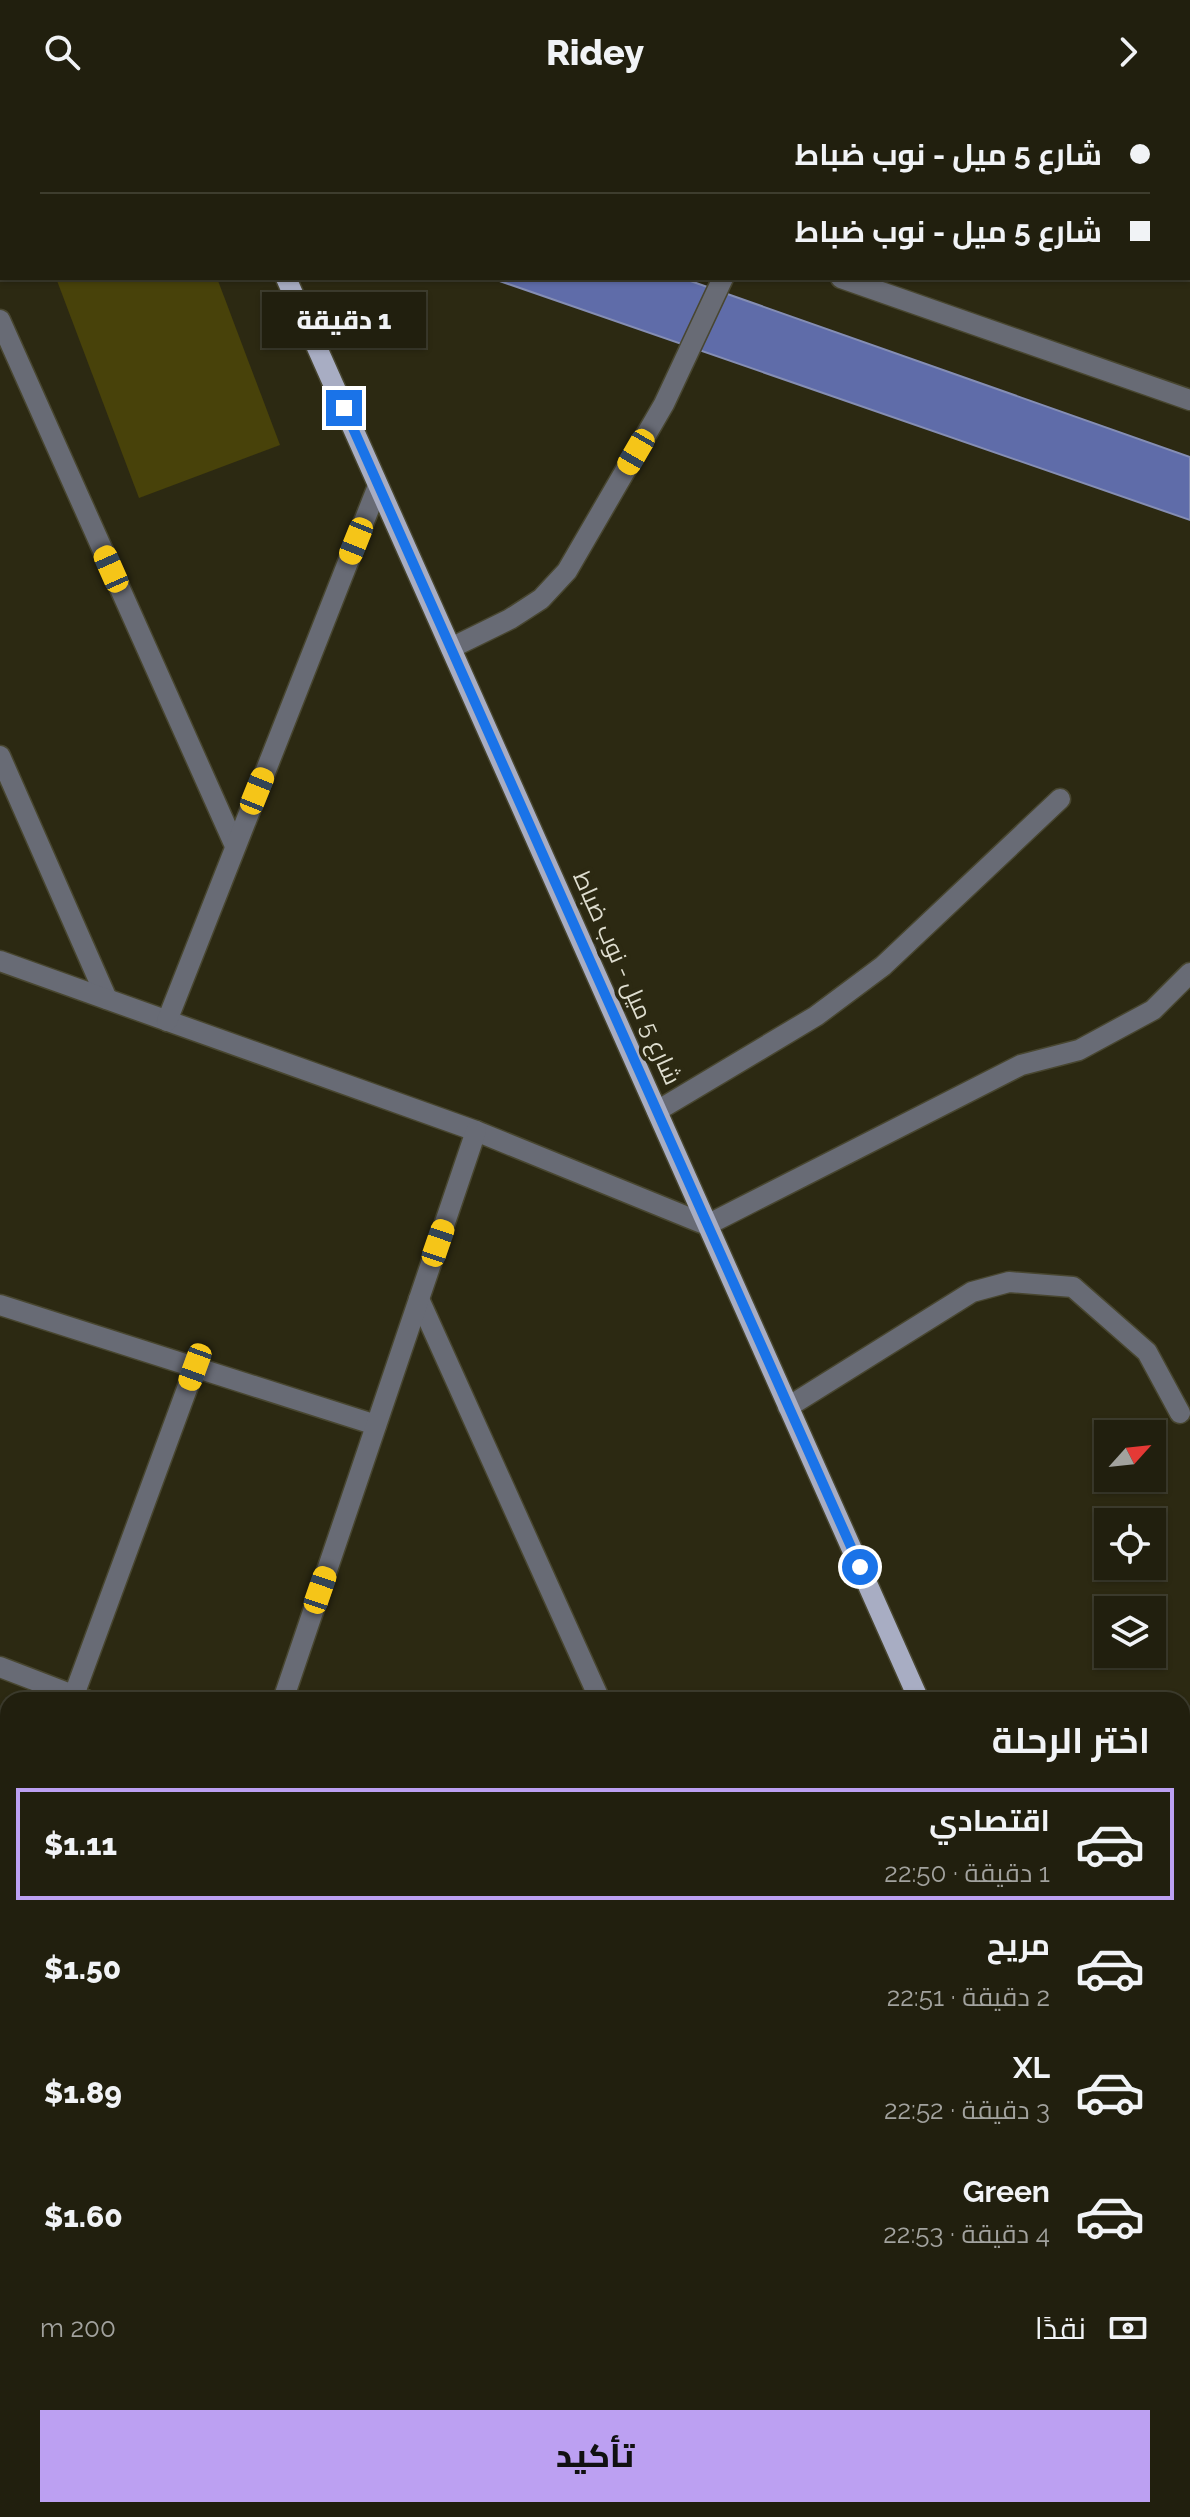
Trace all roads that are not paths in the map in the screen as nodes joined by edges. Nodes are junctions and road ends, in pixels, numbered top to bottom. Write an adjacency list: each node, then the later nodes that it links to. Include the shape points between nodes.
1 (287, 280): 6 (main road, شارع 5 ميل - نوب ضباط)
2 (722, 280): 7 (street, via 664,404 567,571 541,599)
3 (847, 280): 5 (street)
4 (0, 320): 10 (street)
5 (1190, 400)
6 (378, 486): 7 (main road, شارع 5 ميل - نوب ضباط); 10 (street)
7 (451, 648): 15 (main road, شارع 5 ميل - نوب ضباط)
8 (0, 756): 13 (street)
9 (1060, 799): 15 (street, via 883,966 816,1016)
10 (235, 846): 14 (street)
11 (0, 961): 13 (street)
12 (1190, 973): 17 (street, via 1153,1010 1079,1050 1008,1071)
13 (107, 999): 14 (street)
14 (167, 1021): 16 (street)
15 (657, 1111): 17 (main road, شارع 5 ميل - نوب ضباط)
16 (476, 1131): 17 (street); 18 (street)
17 (707, 1225): 21 (main road, شارع 5 ميل - نوب ضباط)
18 (419, 1299): 23 (street); 28 (street)
19 (0, 1305): 20 (street)
20 (195, 1367): 23 (street); 26 (street)
21 (788, 1407): 22 (street, via 972,1292 1009,1282 1073,1287 1147,1352); 29 (main road, شارع 5 ميل - نوب ضباط)
22 (1180, 1413)
23 (376, 1425): 27 (street)
24 (0, 1667): 25 (street)
25 (65, 1692)
26 (82, 1692)
27 (286, 1692)
28 (596, 1692)
29 (915, 1692)

